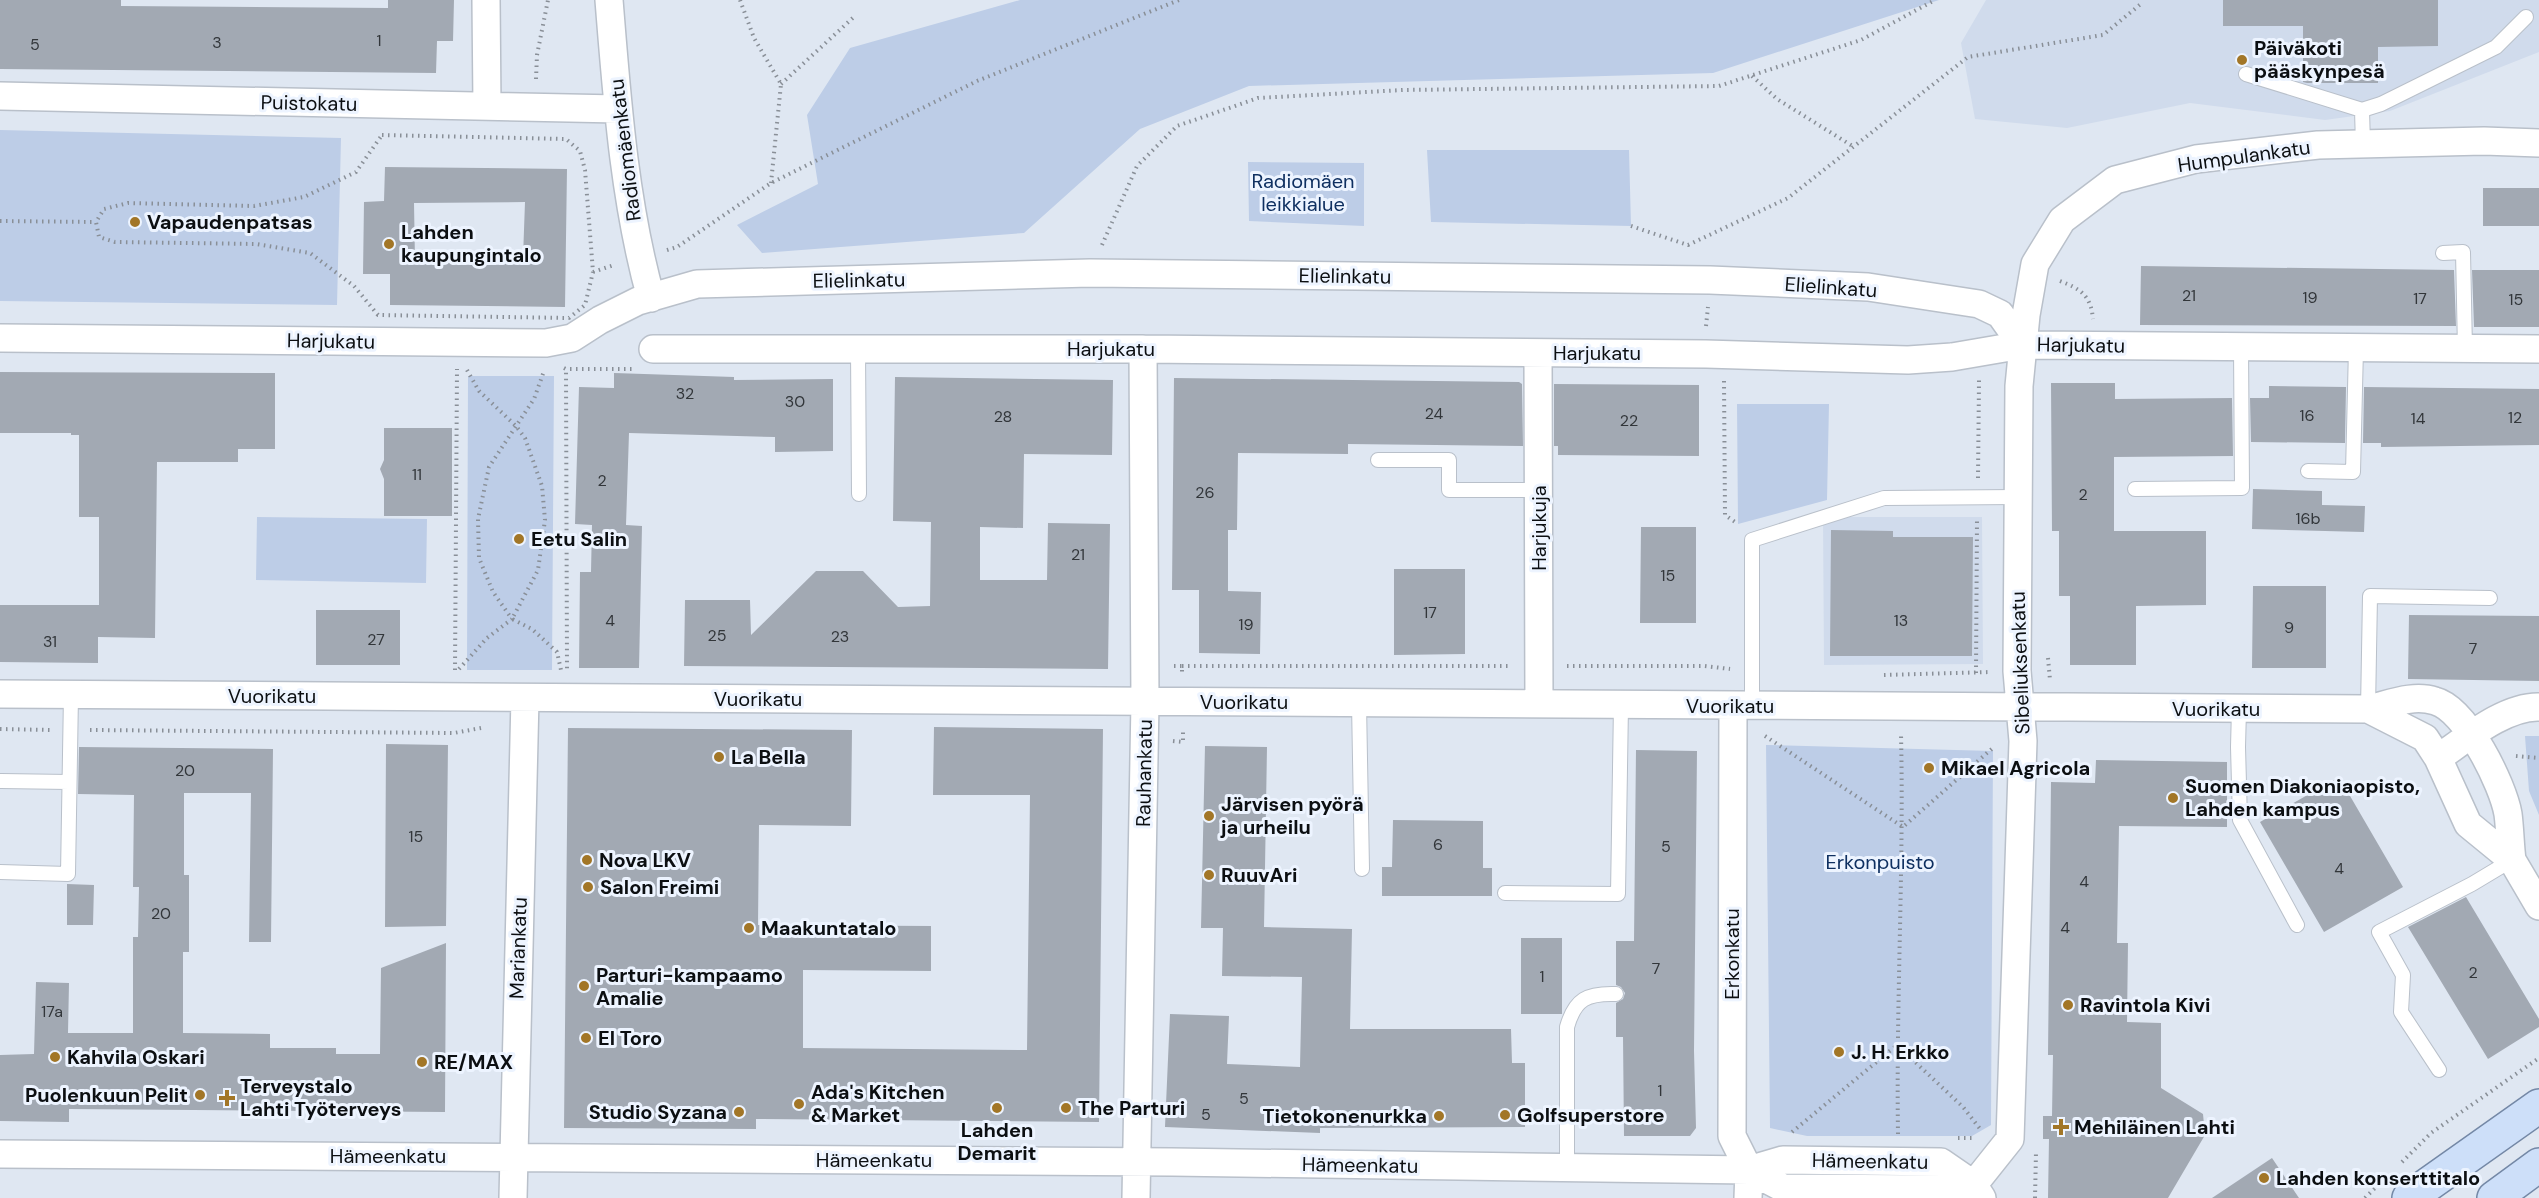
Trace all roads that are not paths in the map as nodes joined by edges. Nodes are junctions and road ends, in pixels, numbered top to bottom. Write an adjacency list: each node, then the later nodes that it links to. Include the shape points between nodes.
1 (486, 0): 6 (street)
2 (609, 0): 7 (street, Radiomäenkatu)
3 (2526, 16): 8 (lane, via 2496,47)
4 (2246, 75): 8 (lane)
5 (0, 96): 6 (street, Puistokatu)
6 (487, 106): 7 (street, Puistokatu)
7 (618, 109): 12 (street, Radiomäenkatu, via 634,230)
8 (2362, 111): 10 (lane)
9 (2539, 143): 10 (street, Humpulankatu)
10 (2363, 144): 14 (street, Humpulankatu, via 2318,145 2196,159 2115,180 2062,220 2035,264)
11 (2443, 253): 19 (lane, via 2463,252)
12 (651, 298): 13 (street, Harjukatu, via 600,320 572,338 546,343); 14 (street, Elielinkatu, via 697,284 1090,273 1710,280 1868,287 1980,304 2000,314)
13 (0, 338)
14 (2022, 345): 15 (street, Harjukatu); 21 (street, Harjukatu, via 1908,360); 28 (street, Sibeliuksenkatu)
15 (2241, 347): 16 (street, Harjukatu); 25 (lane, via 2242,488)
16 (2356, 348): 19 (street, Harjukatu); 24 (lane, via 2353,472)
17 (858, 349): 18 (street, Harjukatu); 22 (street, Harjukatu); 27 (lane)
18 (1143, 349): 21 (street, Harjukatu); 32 (street, Rauhankatu)
19 (2466, 349): 20 (street, Harjukatu)
20 (2539, 349)
21 (1538, 352): 26 (street, Harjukuja)
22 (649, 359)
23 (1378, 460): 26 (lane, via 1449,460 1449,490)
24 (2308, 471)
25 (2135, 489)
26 (1538, 490): 34 (street, Harjukuja)
27 (859, 494)
28 (2018, 497): 36 (lane, via 1884,498 1752,540 1752,672); 37 (street, Sibeliuksenkatu)
29 (2490, 598): 40 (lane, via 2370,596)
30 (0, 694): 31 (street, Vuorikatu)
31 (70, 695): 41 (street, Vuorikatu); 45 (lane)
32 (1145, 702): 33 (street, Vuorikatu); 41 (street, Vuorikatu); 57 (street, Rauhankatu)
33 (1359, 703): 34 (street, Vuorikatu); 47 (lane)
34 (1539, 704): 35 (street, Vuorikatu)
35 (1621, 705): 36 (street, Vuorikatu); 49 (lane, via 1618,894)
36 (1743, 706): 37 (street, Vuorikatu); 60 (street, Erkonkatu, via 1732,1136)
37 (2019, 707): 39 (street, Vuorikatu); 62 (street, Sibeliuksenkatu, via 2023,741 2010,1139)
38 (2539, 707): 42 (street, via 2512,712)
39 (2239, 709): 40 (street, Vuorikatu); 51 (lane, via 2240,819)
40 (2368, 709): 42 (street, Vuorikatu, via 2418,698 2436,701 2455,714); 43 (street, via 2425,738)
41 (525, 710): 56 (street, Mariankatu)
42 (2472, 735): 43 (street); 46 (street, Vuorikatu, via 2488,761 2508,812)
43 (2438, 758): 46 (street, via 2468,824)
44 (1, 781): 45 (lane)
45 (69, 782): 48 (lane, via 68,874)
46 (2512, 860): 50 (street); 53 (lane, via 2379,932 2403,975 2401,1012)
47 (1362, 869)
48 (0, 872)
49 (1505, 893)
50 (2539, 906)
51 (2297, 925)
52 (1616, 994): 59 (lane, via 1585,998 1572,1009 1567,1027)
53 (2439, 1070)
54 (2539, 1106): 61 (main road)
55 (0, 1154): 56 (street, Hämeenkatu)
56 (512, 1157): 57 (street, Hämeenkatu); 63 (street, Mariankatu)
57 (1137, 1162): 59 (street, Hämeenkatu); 64 (street, Rauhankatu)
58 (2539, 1165): 66 (main road)
59 (1567, 1168): 60 (street, Hämeenkatu)
60 (1749, 1170): 62 (street, Hämeenkatu, via 1783,1188 1937,1188); 65 (street, Erkonkatu)
61 (2398, 1188)
62 (1973, 1193)
63 (513, 1198)
64 (1136, 1198)
65 (1748, 1198)
66 (2494, 1198)

